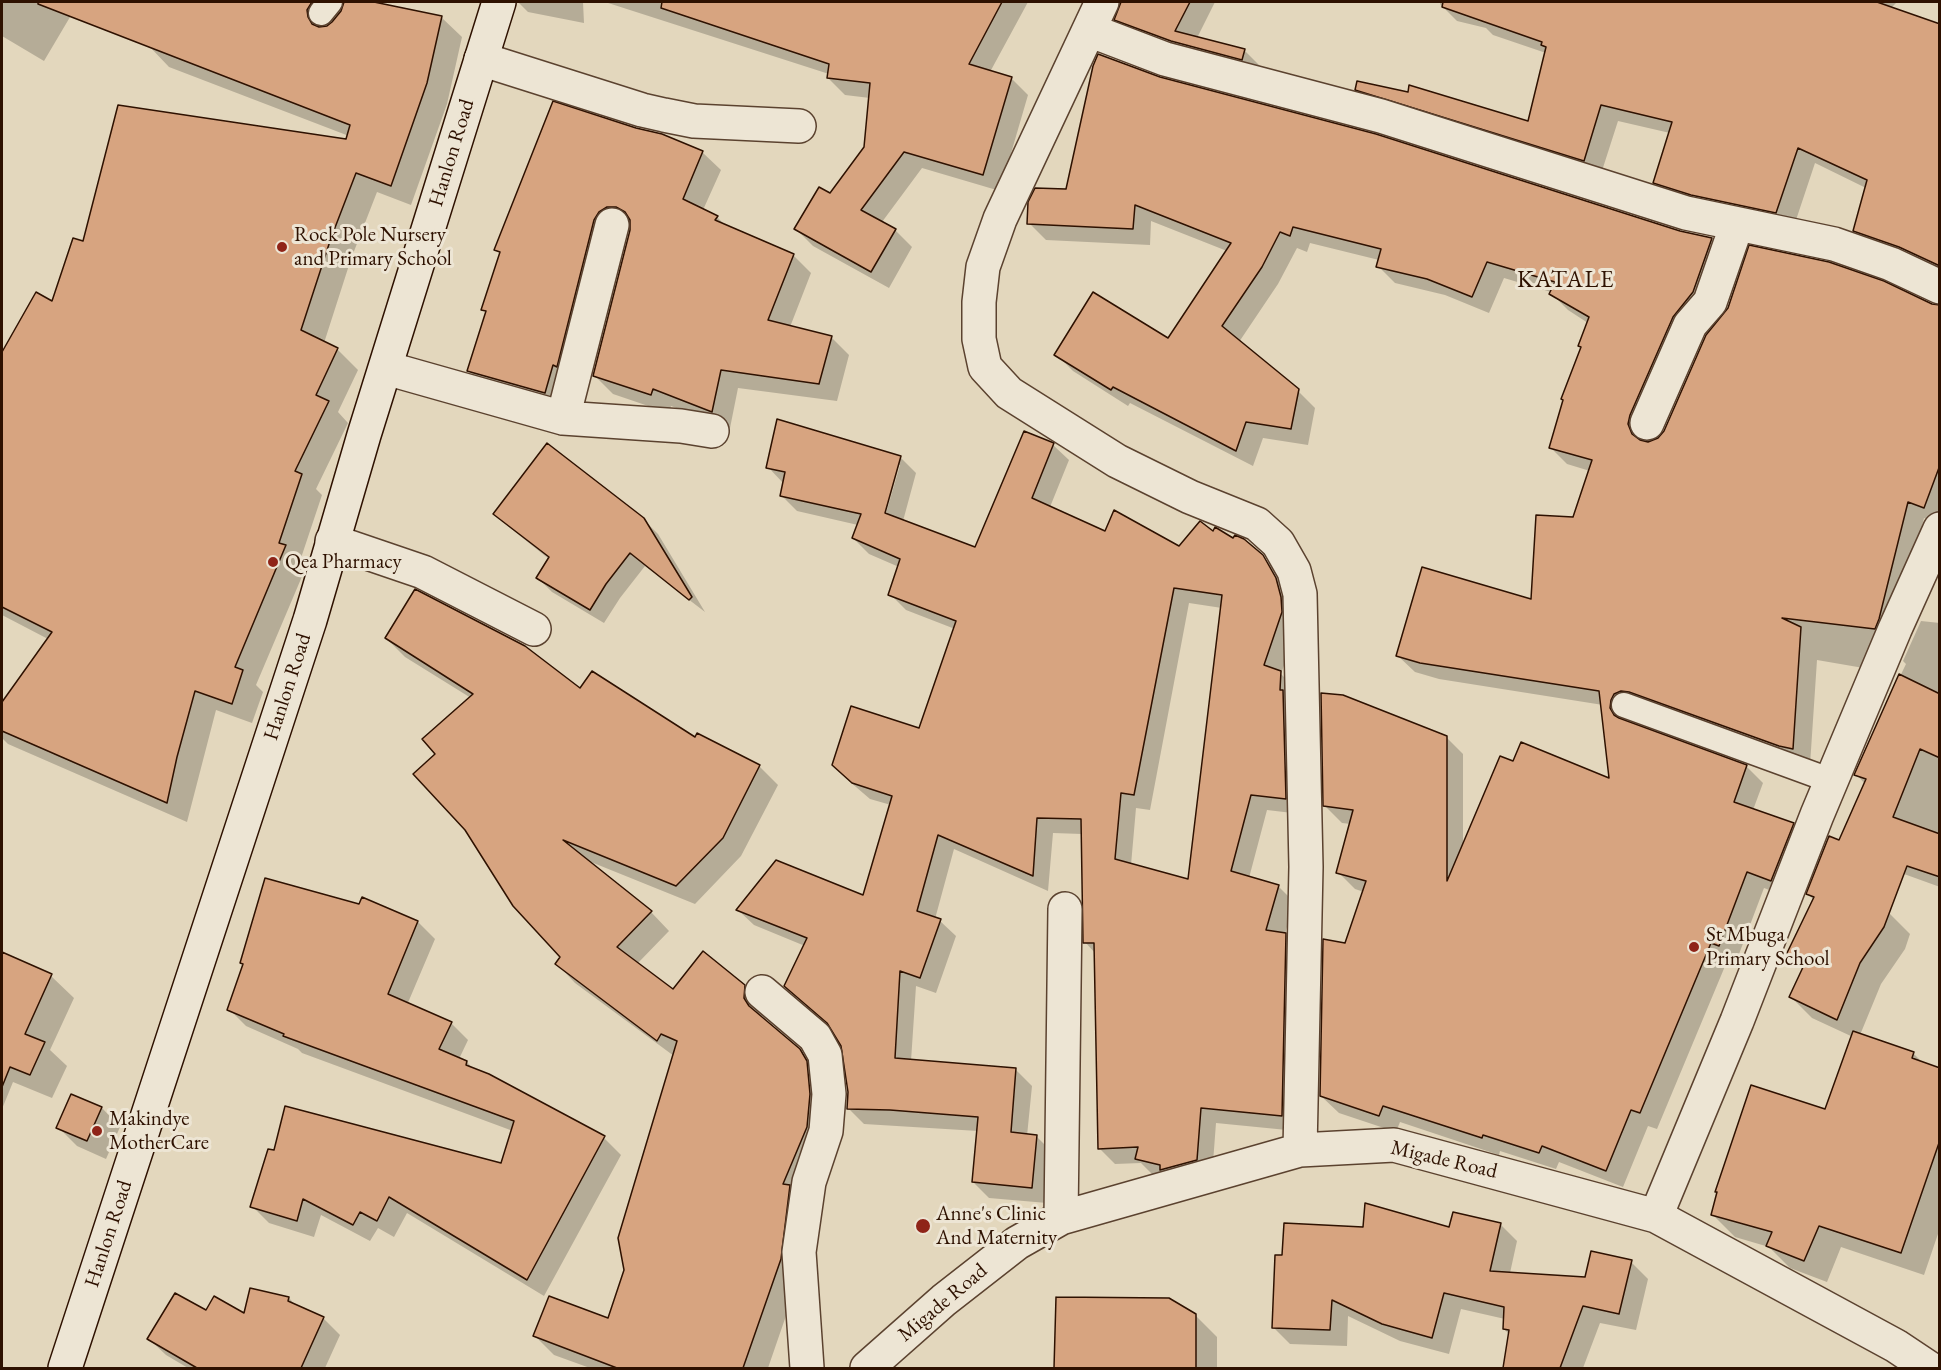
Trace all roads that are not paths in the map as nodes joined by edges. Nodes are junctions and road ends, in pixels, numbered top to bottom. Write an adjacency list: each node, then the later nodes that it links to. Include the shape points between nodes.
1 (499, 2): 3 (street, Hanlon Road)
2 (1096, 16): 5 (street, via 1165,59 1381,116 1686,213); 20 (street, via 1000,219 983,267 979,339 985,367 1009,393 1117,461 1257,524 1278,543 1294,571 1300,594 1306,867)
3 (481, 59): 4 (street, via 664,115 694,121); 8 (street, Hanlon Road)
4 (799, 126)
5 (1737, 224): 7 (street, via 1834,244); 10 (street, via 1710,302 1690,325)
6 (612, 225): 9 (street)
7 (1940, 287)
8 (386, 368): 9 (street); 13 (street, Hanlon Road)
9 (563, 418): 11 (street)
10 (1647, 423)
11 (712, 431)
12 (1940, 529): 14 (street)
13 (332, 541): 15 (street, via 423,572); 23 (street, Hanlon Road)
14 (1929, 574): 17 (street)
15 (534, 629)
16 (1624, 705): 17 (lane)
17 (1832, 781): 21 (street)
18 (1065, 909): 22 (street)
19 (762, 992): 24 (street, via 815,1037 825,1055 829,1094 826,1131 809,1182 799,1252)
20 (1300, 1150): 21 (street, Migade Road, via 1394,1145); 22 (street, Migade Road)
21 (1656, 1216): 26 (street, Migade Road, via 1896,1346)
22 (1061, 1218): 25 (street, Migade Road, via 1008,1250)
23 (65, 1368)
24 (807, 1368)
25 (867, 1368)
26 (1929, 1368)

